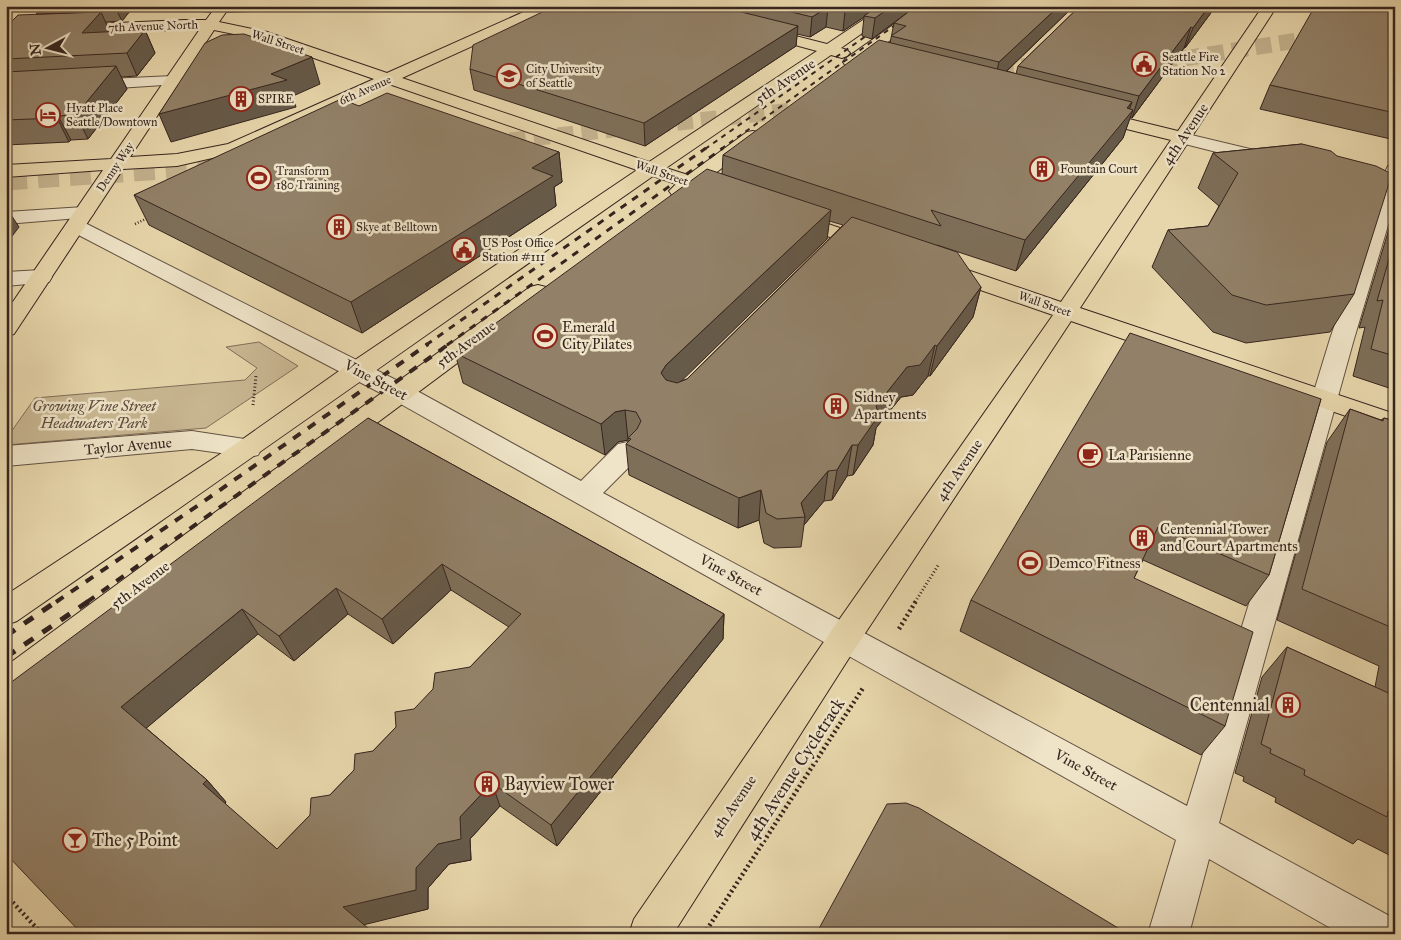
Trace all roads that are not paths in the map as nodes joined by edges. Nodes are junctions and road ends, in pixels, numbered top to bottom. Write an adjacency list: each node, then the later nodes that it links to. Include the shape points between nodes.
1 (275, 6): 6 (main road, 7th Avenue North)
2 (549, 6): 15 (main road, 6th Avenue)
3 (894, 6): 11 (main road, 5th Avenue)
4 (929, 6): 12 (main road, 5th Avenue)
5 (1270, 6): 20 (main road, 4th Avenue)
6 (223, 7): 7 (main road, 7th Avenue North); 8 (main road, Denny Way)
7 (191, 8)
8 (211, 25): 10 (main road, 7th Avenue North); 15 (main road, Wall Street, via 262,35); 16 (main road, Denny Way)
9 (742, 26): 11 (main road)
10 (6, 32)
11 (830, 50): 12 (main road); 23 (main road, 5th Avenue)
12 (858, 57): 13 (main road); 14 (main road, 5th Avenue)
13 (880, 62)
14 (839, 72)
15 (388, 79): 22 (main road, 6th Avenue, via 232,148 177,160); 23 (main road, Wall Street)
16 (172, 81): 17 (street); 22 (main road, Denny Way)
17 (73, 86)
18 (1074, 110): 20 (main road)
19 (770, 123): 26 (main road, 5th Avenue)
20 (1183, 138): 21 (street); 40 (main road, 4th Avenue)
21 (1286, 163)
22 (116, 165): 25 (main road, 6th Avenue); 32 (main road, Denny Way)
23 (651, 170): 26 (main road, Wall Street); 42 (main road, 5th Avenue)
24 (1395, 170): 27 (street)
25 (6, 171)
26 (690, 183): 28 (main road, 5th Avenue); 29 (main road, Wall Street)
27 (1384, 192): 44 (street)
28 (665, 200)
29 (744, 201)
30 (772, 211): 33 (main road)
31 (6, 218): 32 (street)
32 (80, 220): 37 (main road, Denny Way); 42 (street, Vine Street)
33 (844, 236): 34 (street); 35 (main road)
34 (828, 252)
35 (891, 252)
36 (928, 264): 40 (main road, Wall Street)
37 (41, 277): 38 (street); 41 (main road, Denny Way)
38 (6, 279)
39 (553, 281): 43 (main road, 5th Avenue)
40 (1066, 312): 44 (main road, Wall Street); 51 (main road, 4th Avenue)
41 (6, 329)
42 (358, 370): 43 (street, Vine Street); 46 (main road, 5th Avenue)
43 (400, 392): 49 (street, Vine Street); 52 (main road, 5th Avenue)
44 (1325, 400): 45 (main road, Wall Street); 53 (street)
45 (1395, 424)
46 (249, 448): 48 (street, Taylor Avenue, via 192,440); 50 (main road, 5th Avenue)
47 (628, 451): 49 (street)
48 (6, 456)
49 (584, 495): 51 (street, Vine Street)
50 (6, 612)
51 (845, 638): 53 (street, Vine Street); 54 (main road, 4th Avenue)
52 (6, 686)
53 (1198, 833): 55 (street); 56 (street, Vine Street)
54 (649, 934)
55 (1168, 934)
56 (1382, 934)

